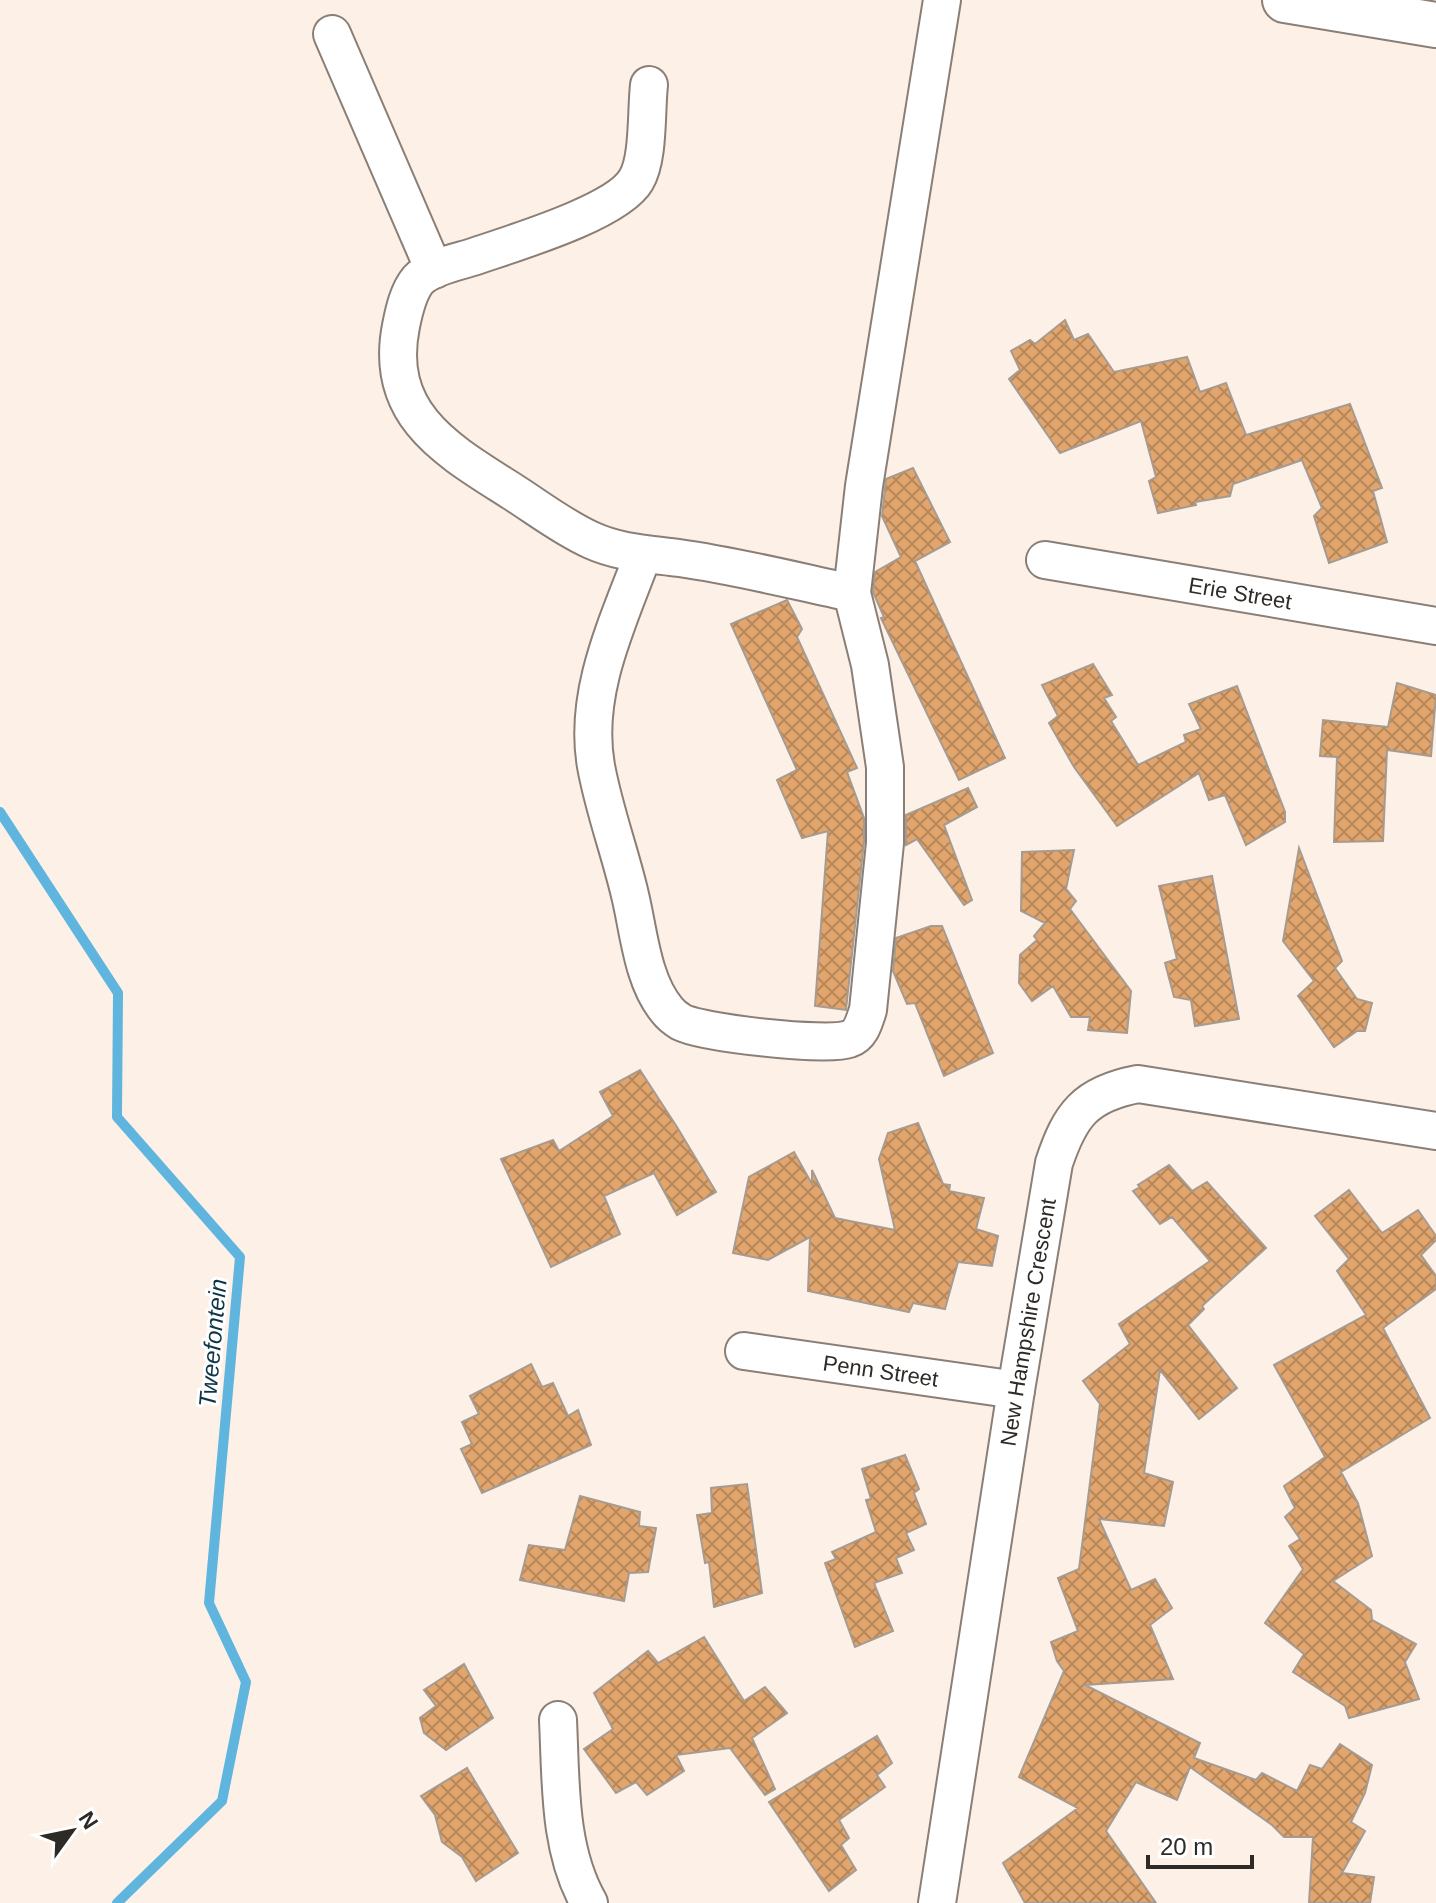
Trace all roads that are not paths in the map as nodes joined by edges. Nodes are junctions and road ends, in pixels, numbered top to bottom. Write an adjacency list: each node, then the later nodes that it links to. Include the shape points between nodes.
1 (942, 0): 9 (street, via 864,486)
2 (1285, 0): 3 (street)
3 (1436, 25)
4 (332, 34): 6 (street)
5 (649, 85): 6 (street, via 642,165 626,193 532,237)
6 (434, 270): 7 (street, via 419,278 410,293 398,341 398,364 414,412 459,458 552,517 591,540)
7 (643, 555): 9 (street); 9 (street, via 607,651 595,701 595,764 647,969 668,1011 699,1027 786,1040 846,1041 863,1026 885,843 885,767 870,665)
8 (1045, 560): 10 (street, Erie Street)
9 (852, 593)
10 (1436, 626)
11 (1436, 1131): 13 (street, New Hampshire Crescent, via 1138,1084 1092,1100 1065,1130 1054,1163)
12 (744, 1351): 13 (street, Penn Street)
13 (1016, 1390): 16 (street, New Hampshire Crescent)
14 (558, 1720): 15 (street, via 567,1841)
15 (589, 1903)
16 (937, 1903)

